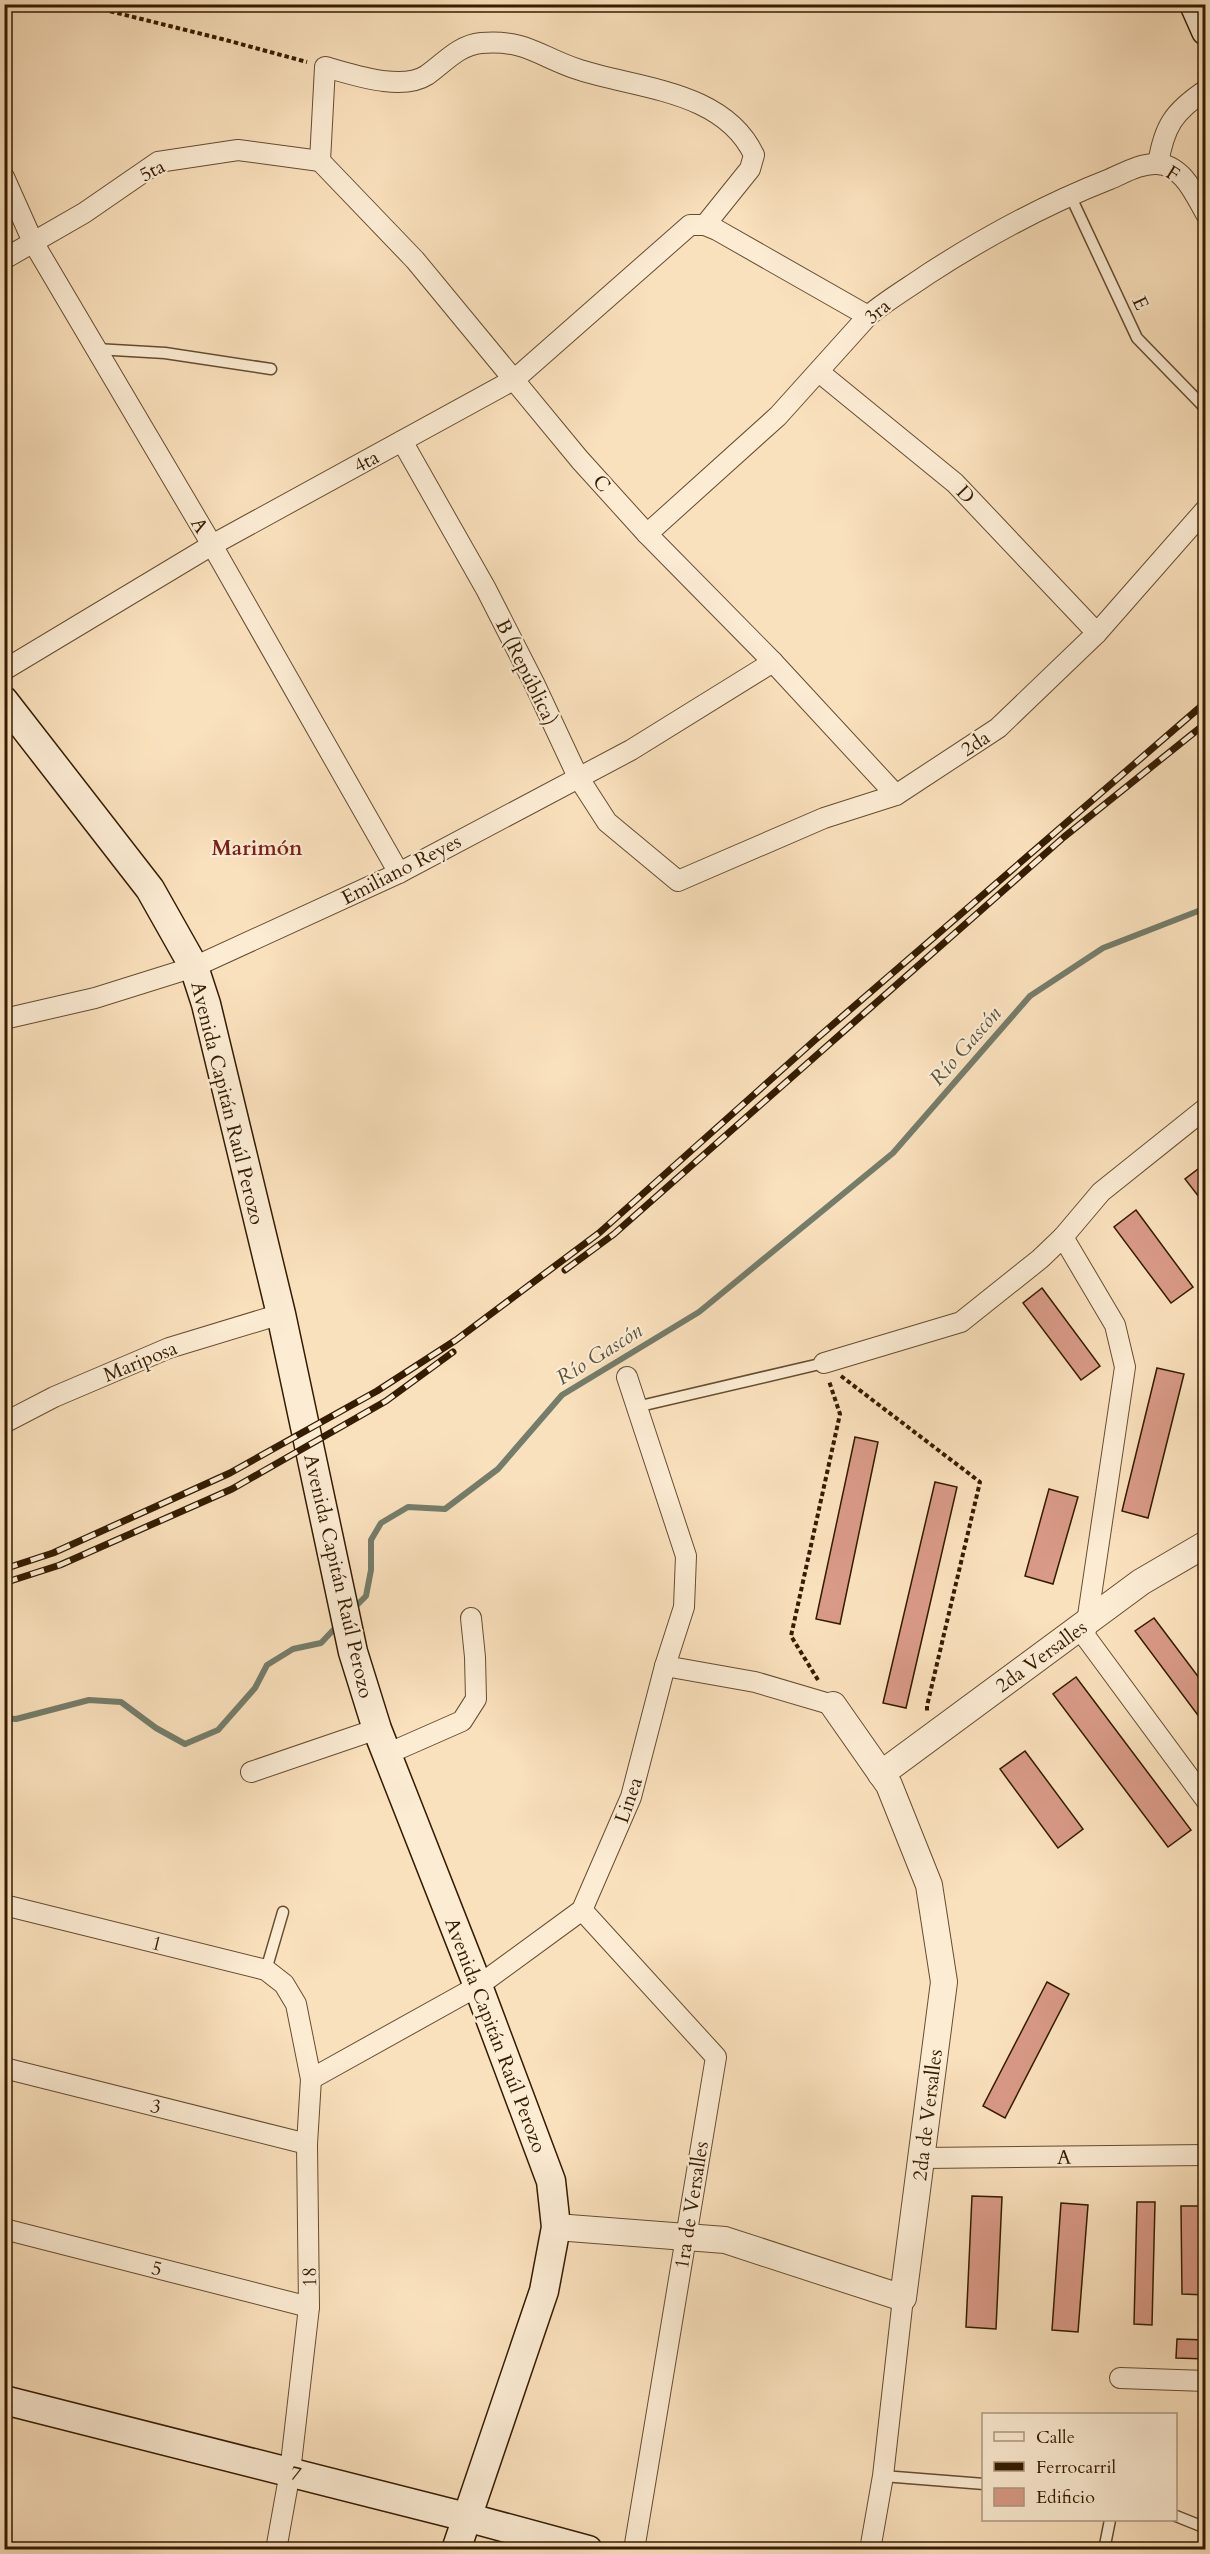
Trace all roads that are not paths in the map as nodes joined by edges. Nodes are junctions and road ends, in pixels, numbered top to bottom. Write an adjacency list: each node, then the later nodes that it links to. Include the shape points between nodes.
1 (1194, 4): 2 (main road)
2 (1206, 31)
3 (1206, 90): 5 (street, via 1179,112 1164,132)
4 (320, 161): 9 (street, via 325,67 382,81 405,81 424,76 461,49 479,43 527,46 579,70 666,90 700,104 749,143 754,155 750,169); 10 (street, 5ta, via 238,150 158,162 84,213); 16 (street, C, via 415,260)
5 (1158, 164): 7 (street, 3ra, via 1140,167); 8 (street, F, via 1174,169 1189,184)
6 (4, 177): 10 (street, A)
7 (1070, 195): 12 (street, 3ra, via 965,250); 17 (lane, E, via 1137,338)
8 (1206, 214)
9 (705, 225): 12 (street); 16 (street, 4ta, via 690,225 678,234)
10 (33, 242): 11 (street, 5ta); 13 (street, A)
11 (4, 259)
12 (868, 316): 15 (street, 3ra)
13 (96, 349): 14 (lane, via 165,353); 21 (street, A)
14 (271, 369)
15 (819, 372): 20 (street, 3ra, via 778,416); 22 (street, D, via 955,483)
16 (516, 379): 18 (street, 4ta); 20 (street, C, via 580,460)
17 (1206, 410)
18 (402, 441): 21 (street, 4ta); 26 (street, B (República), via 486,589)
19 (1206, 509): 22 (street, 2da)
20 (647, 534): 23 (street, C)
21 (212, 545): 24 (street, 4ta); 28 (street, A)
22 (1097, 633): 27 (street, 2da, via 998,728)
23 (773, 662): 26 (street, Emiliano Reyes, via 632,750); 27 (street, C)
24 (4, 670)
25 (4, 701): 30 (main road, Avenida Capitán Raúl Perozo, via 150,889)
26 (578, 777): 28 (street, Emiliano Reyes); 29 (street, B (República), via 607,822)
27 (896, 795): 29 (street, 2da, via 824,818)
28 (399, 873): 30 (street, Emiliano Reyes)
29 (678, 881)
30 (194, 967): 31 (street, Emiliano Reyes, via 95,998); 34 (main road, Avenida Capitán Raúl Perozo)
31 (4, 1019)
32 (1204, 1111): 33 (street, via 1101,1192)
33 (1063, 1237): 35 (street, via 961,1322); 41 (street, via 1115,1325 1125,1367)
34 (281, 1314): 38 (street, Mariposa, via 169,1348); 44 (main road, Avenida Capitán Raúl Perozo, via 353,1652)
35 (824, 1363): 37 (lane)
36 (627, 1377): 37 (street, Linea)
37 (636, 1407): 42 (street, Linea, via 686,1556 684,1607)
38 (4, 1423)
39 (1206, 1544): 41 (street, 2da Versalles, via 1141,1582)
40 (471, 1618): 44 (street, via 476,1699 462,1720)
41 (1085, 1624): 46 (street, 2da Versalles); 47 (street, via 1085,1636)
42 (665, 1666): 43 (street, via 755,1682); 49 (street, Linea, via 631,1797)
43 (833, 1705): 46 (street, 2da de Versalles)
44 (382, 1741): 45 (street); 52 (main road, Avenida Capitán Raúl Perozo)
45 (251, 1772)
46 (881, 1774): 58 (street, 2da de Versalles, via 929,1885 944,1982)
47 (1206, 1800)
48 (4, 1905): 51 (street, 1)
49 (582, 1910): 52 (street); 61 (street, 1ra de Versalles, via 716,2057)
50 (284, 1912): 51 (lane)
51 (266, 1970): 53 (street, 1, via 284,1984)
52 (478, 1986): 55 (street); 59 (main road, Avenida Capitán Raúl Perozo, via 551,2181)
53 (296, 2004): 55 (street, 18)
54 (4, 2068): 56 (street, 3)
55 (311, 2079): 56 (street, 18)
56 (307, 2144): 63 (street, 18)
57 (1206, 2155): 58 (street, A)
58 (922, 2158): 62 (street, 2da de Versalles)
59 (555, 2227): 61 (street); 71 (main road, Avenida Capitán Raúl Perozo, via 543,2291)
60 (4, 2229): 63 (street, 5)
61 (686, 2238): 62 (street, via 725,2241); 77 (street, 1ra de Versalles)
62 (903, 2298): 68 (street, 2da de Versalles)
63 (309, 2307): 67 (street, 18)
64 (1120, 2378): 65 (street)
65 (1206, 2381)
66 (4, 2400): 67 (main road, 7)
67 (290, 2472): 71 (main road, 7); 74 (street, 18)
68 (883, 2476): 69 (lane); 78 (street, 2da de Versalles)
69 (982, 2484)
70 (1177, 2516): 73 (lane)
71 (466, 2517): 75 (main road, Avenida Capitán Raúl Perozo); 76 (main road, 7)
72 (1110, 2521): 79 (lane)
73 (1206, 2528)
74 (276, 2550)
75 (456, 2550)
76 (588, 2550)
77 (634, 2550)
78 (870, 2550)
79 (1104, 2550)

